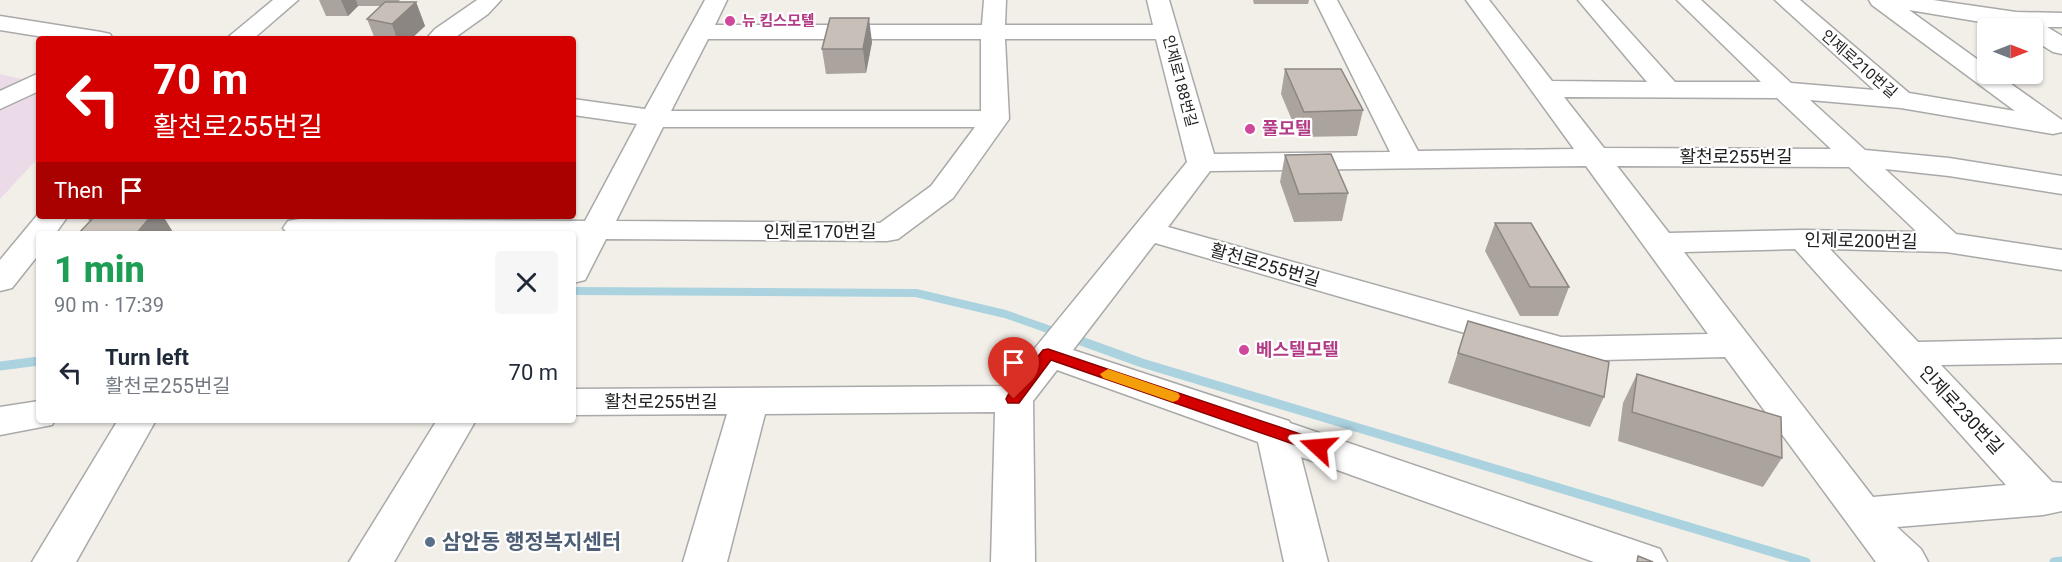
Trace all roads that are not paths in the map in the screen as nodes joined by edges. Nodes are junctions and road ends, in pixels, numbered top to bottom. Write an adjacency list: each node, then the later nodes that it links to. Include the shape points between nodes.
1 (287, 0): 24 (street)
2 (490, 0): 25 (street)
3 (716, 0): 19 (street)
4 (995, 0): 20 (street)
5 (1158, 0): 21 (street, 인제로188번길)
6 (1326, 0): 38 (street)
7 (1477, 0): 28 (street)
8 (1588, 0): 29 (street)
9 (1688, 0): 30 (street)
10 (1786, 0): 32 (street, 인제로210번길)
11 (1880, 0): 36 (street)
12 (1888, 0): 14 (street)
13 (1988, 0): 15 (street)
14 (2006, 18)
15 (2016, 18)
16 (2043, 20): 17 (street)
17 (2062, 20)
18 (0, 23): 23 (street)
19 (699, 32): 20 (street); 34 (street)
20 (993, 32): 21 (street); 35 (street)
21 (1167, 32): 40 (street, 인제로188번길)
22 (2043, 35): 26 (street)
23 (82, 36)
24 (242, 36)
25 (441, 36)
26 (2062, 47)
27 (36, 82): 31 (street)
28 (1544, 89): 29 (street, 인제로210번길); 37 (street)
29 (1667, 89): 30 (street, 인제로210번길)
30 (1784, 90): 32 (street, 인제로210번길); 39 (street)
31 (5, 95)
32 (1901, 100): 36 (street)
33 (576, 106): 34 (street)
34 (655, 118): 35 (street); 44 (street)
35 (995, 119): 44 (street, 인제로170번길, via 942,192 887,232)
36 (2058, 129)
37 (1594, 157): 38 (street, 활천로255번길); 39 (street, 활천로255번길); 50 (street)
38 (1407, 158): 40 (street, 활천로255번길)
39 (1857, 158): 41 (street, 활천로255번길); 49 (street)
40 (1203, 163): 46 (street)
41 (2062, 184)
42 (51, 219): 45 (street)
43 (300, 226): 44 (street, 인제로170번길)
44 (595, 230): 52 (street)
45 (41, 231)
46 (1148, 231): 54 (street, 활천로255번길, via 1561,349); 55 (street)
47 (36, 237): 53 (street)
48 (1803, 240): 49 (street, 인제로200번길); 50 (street, 인제로200번길); 57 (street)
49 (1946, 242): 51 (street, 인제로200번길)
50 (1659, 243): 54 (street)
51 (2062, 260)
52 (576, 267)
53 (0, 281)
54 (1736, 345): 67 (street)
55 (1052, 349): 58 (street); 65 (street)
56 (2062, 351): 57 (street, 인제로230번길)
57 (1909, 354): 66 (street, 인제로230번길)
58 (1014, 399): 60 (street, 활천로255번길); 72 (street)
59 (576, 402): 60 (street, 활천로255번길)
60 (748, 403): 71 (street)
61 (36, 415): 62 (street)
62 (0, 421)
63 (135, 423): 69 (street)
64 (455, 423): 70 (street)
65 (1275, 431): 68 (street); 73 (street)
66 (2053, 498): 67 (street, 인제로230번길)
67 (1885, 541)
68 (1314, 559)
69 (54, 562)
70 (371, 562)
71 (705, 562)
72 (1013, 562)
73 (1645, 562)

